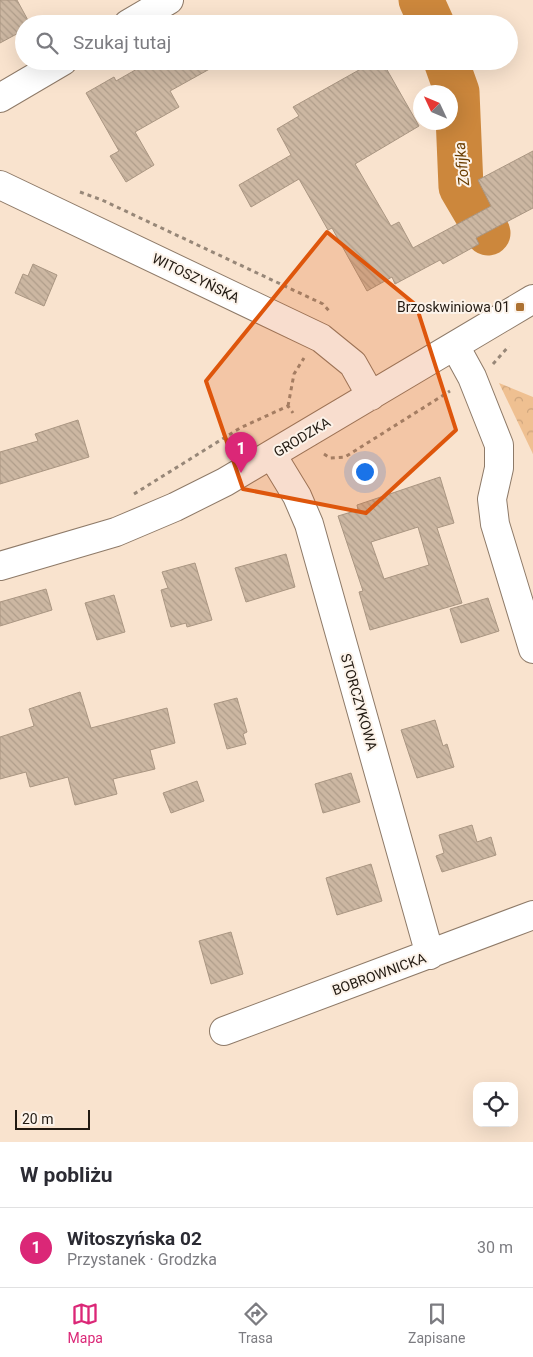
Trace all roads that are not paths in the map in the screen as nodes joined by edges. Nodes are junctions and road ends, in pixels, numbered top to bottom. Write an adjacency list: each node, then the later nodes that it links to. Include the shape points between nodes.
1 (169, 0): 2 (street)
2 (143, 15)
3 (48, 70): 4 (street)
4 (0, 98)
5 (0, 185): 8 (street, WITOSZYŃSKA, via 321,338 353,364)
6 (533, 299): 7 (street, GRODZKA)
7 (455, 346): 8 (street, GRODZKA); 11 (street, via 472,377 499,445 499,468 492,499 495,524)
8 (371, 396): 9 (street, GRODZKA)
9 (272, 455): 10 (street, GRODZKA, via 175,507 116,532); 13 (street, STORCZYKOWA, via 297,496 309,524)
10 (0, 566)
11 (533, 649)
12 (533, 915): 13 (street, BOBROWNICKA)
13 (430, 955): 14 (street, BOBROWNICKA)
14 (224, 1031)

